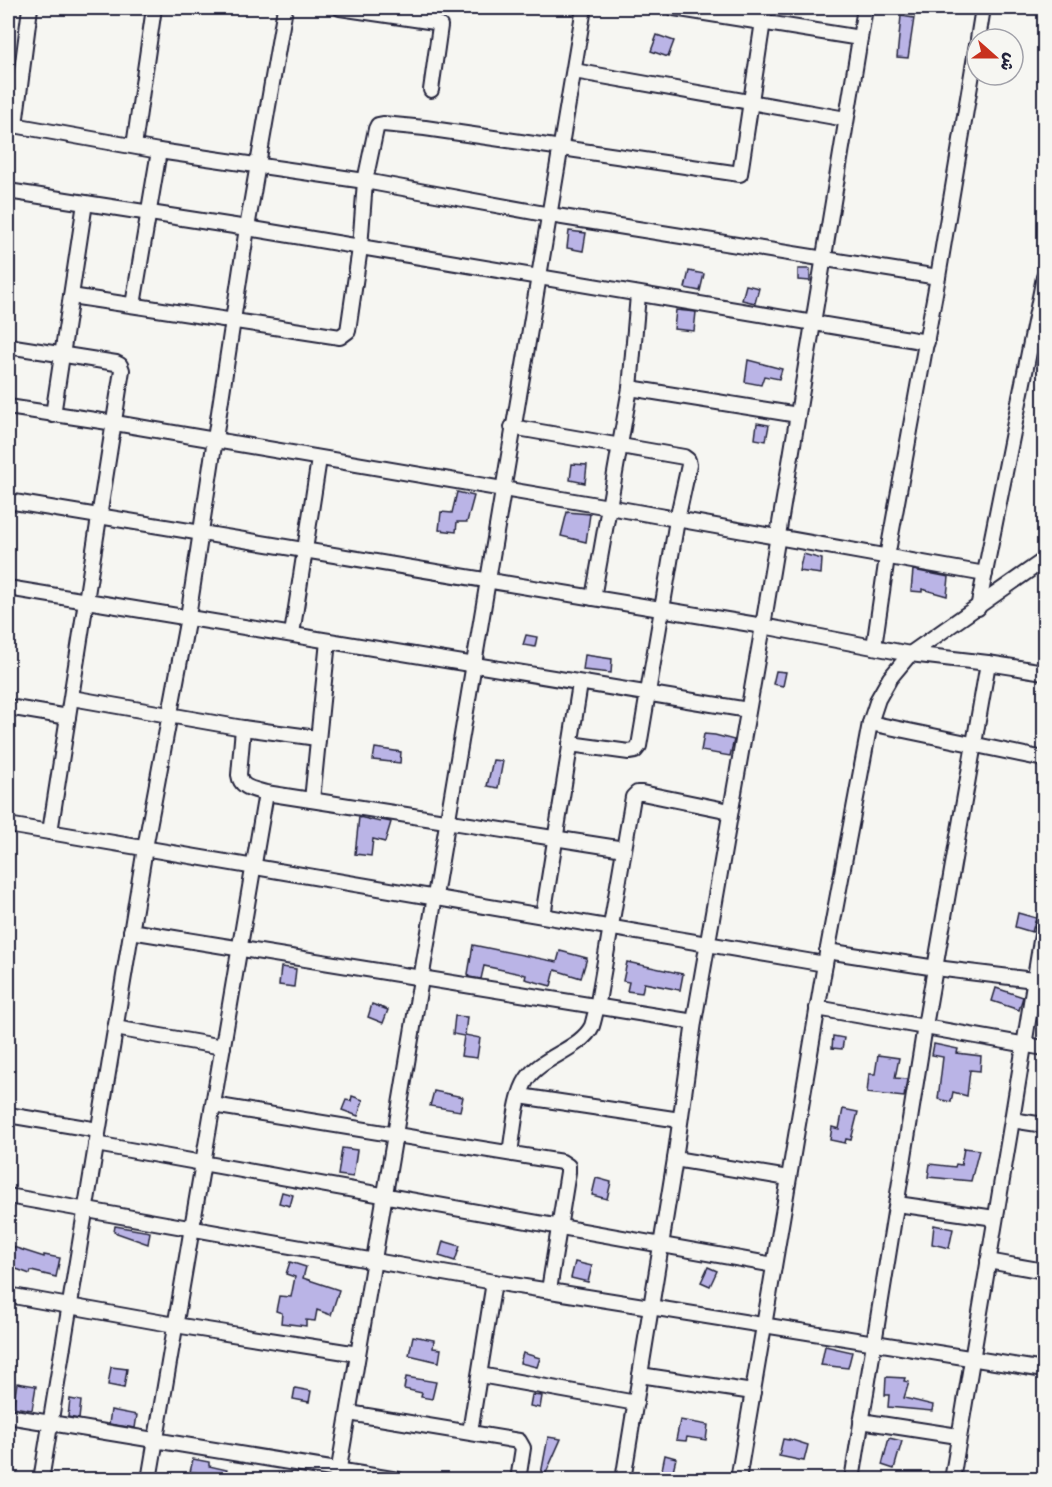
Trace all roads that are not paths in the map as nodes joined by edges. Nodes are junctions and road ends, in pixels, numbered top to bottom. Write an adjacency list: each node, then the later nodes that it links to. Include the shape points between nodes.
1 (30, 8): 19 (street)
2 (154, 8): 20 (street)
3 (285, 8): 23 (street)
4 (340, 8): 10 (street)
5 (584, 8): 14 (street)
6 (674, 8): 11 (street)
7 (765, 8): 11 (street)
8 (865, 8): 13 (street)
9 (983, 8): 12 (street)
10 (395, 12): 16 (street, via 440,26)
11 (762, 22): 13 (street); 17 (street)
12 (980, 27)
13 (860, 38): 18 (street)
14 (574, 71): 17 (street); 21 (street)
15 (970, 87): 33 (street)
16 (431, 90)
17 (751, 102): 18 (street); 21 (street, via 740,174)
18 (846, 119): 31 (street)
19 (11, 125): 20 (street)
20 (134, 146): 22 (street)
21 (561, 149): 24 (street, via 383,124 376,129); 28 (street)
22 (159, 151): 23 (street); 27 (street)
23 (258, 166): 24 (street); 29 (street)
24 (365, 181): 28 (street); 30 (street)
25 (8, 191): 26 (street)
26 (85, 203): 27 (street); 36 (street)
27 (148, 213): 29 (street); 37 (street)
28 (550, 215): 31 (street); 32 (street)
29 (247, 228): 30 (street); 38 (street)
30 (360, 248): 32 (street); 38 (street, via 345,335)
31 (824, 259): 33 (street); 39 (street)
32 (539, 277): 35 (street); 48 (street)
33 (938, 277): 40 (street)
34 (1044, 277): 62 (street)
35 (638, 295): 39 (street); 43 (street)
36 (71, 296): 37 (street); 42 (street)
37 (133, 305): 38 (street)
38 (233, 321): 49 (street)
39 (813, 322): 40 (street); 46 (street)
40 (927, 342): 60 (street)
41 (8, 346): 42 (street)
42 (61, 354): 45 (street); 47 (street, via 120,365)
43 (630, 388): 46 (street); 50 (street)
44 (8, 407): 45 (street)
45 (53, 415): 47 (street)
46 (798, 415): 58 (street)
47 (115, 423): 49 (street); 55 (street)
48 (512, 427): 50 (street); 52 (street)
49 (216, 441): 51 (street); 57 (street)
50 (620, 445): 54 (street); 56 (street, via 688,460)
51 (320, 459): 52 (street); 59 (street)
52 (502, 489): 54 (street); 63 (street)
53 (8, 501): 55 (street)
54 (609, 507): 56 (street); 65 (street)
55 (100, 516): 57 (street); 66 (street)
56 (677, 520): 58 (street); 68 (street)
57 (202, 534): 59 (street); 69 (street)
58 (778, 537): 60 (street); 70 (street)
59 (305, 550): 63 (street); 71 (street)
60 (887, 557): 62 (street); 73 (street)
61 (1044, 560): 67 (street)
62 (985, 574): 67 (street)
63 (488, 580): 65 (street); 76 (street)
64 (8, 588): 66 (street)
65 (593, 598): 68 (street)
66 (87, 600): 69 (street); 80 (street)
67 (978, 608): 74 (street)
68 (662, 609): 70 (street); 79 (street)
69 (188, 617): 71 (street); 83 (street)
70 (764, 626): 73 (street); 82 (street)
71 (292, 634): 72 (street)
72 (328, 641): 76 (street); 87 (street)
73 (874, 647): 74 (street)
74 (910, 654): 75 (street); 85 (street, via 890,678)
75 (988, 663): 77 (street); 89 (street)
76 (473, 666): 78 (street); 94 (street)
77 (1044, 672)
78 (580, 684): 79 (street); 88 (street)
79 (647, 695): 82 (street); 88 (street, via 635,751)
80 (72, 698): 83 (street); 84 (street)
81 (8, 707): 84 (street)
82 (748, 710): 93 (street)
83 (170, 715): 86 (street); 98 (street)
84 (68, 717): 96 (street)
85 (870, 723): 89 (street); 108 (street)
86 (243, 728): 87 (street); 91 (street, via 240,782)
87 (317, 738): 92 (street)
88 (570, 744): 97 (street)
89 (974, 746): 90 (street); 109 (street)
90 (1044, 759)
91 (266, 793): 92 (street); 100 (street)
92 (312, 800): 94 (street)
93 (730, 811): 99 (street, via 637,793); 106 (street)
94 (448, 822): 97 (street); 101 (street)
95 (8, 825): 96 (street)
96 (50, 832): 98 (street)
97 (555, 838): 99 (street); 102 (street)
98 (145, 848): 100 (street); 105 (street)
99 (624, 849): 104 (street)
100 (254, 866): 101 (street); 107 (street)
101 (435, 897): 102 (street); 110 (street)
102 (543, 916): 104 (street)
103 (1044, 922): 111 (street)
104 (611, 927): 106 (street); 112 (street)
105 (131, 931): 107 (street); 116 (street)
106 (708, 944): 108 (street); 114 (street)
107 (240, 949): 110 (street); 118 (street)
108 (826, 957): 109 (street); 113 (street)
109 (936, 968): 111 (street); 115 (street)
110 (421, 978): 112 (street); 127 (street)
111 (1040, 980): 117 (street)
112 (597, 1008): 114 (street); 120 (street, via 592,1026 584,1036 538,1067 527,1079)
113 (817, 1008): 115 (street); 132 (street)
114 (694, 1023): 123 (street)
115 (925, 1026): 117 (street); 135 (street)
116 (115, 1028): 118 (street); 126 (street)
117 (1025, 1044): 119 (street); 124 (street)
118 (223, 1047): 121 (street)
119 (1044, 1048)
120 (520, 1096): 123 (street); 129 (street)
121 (213, 1105): 127 (street); 131 (street)
122 (8, 1116): 126 (street)
123 (680, 1120): 130 (street)
124 (1012, 1120): 125 (street); 137 (street)
125 (1044, 1125)
126 (99, 1130): 128 (street)
127 (395, 1134): 129 (street); 134 (street)
128 (96, 1144): 131 (street); 136 (street)
129 (510, 1152): 138 (street, via 568,1166)
130 (675, 1159): 132 (street); 140 (street)
131 (203, 1163): 134 (street); 139 (street)
132 (788, 1178): 143 (street)
133 (8, 1196): 136 (street)
134 (385, 1196): 138 (street); 142 (street)
135 (897, 1204): 137 (street); 152 (street)
136 (86, 1209): 139 (street); 148 (street)
137 (995, 1218): 141 (street)
138 (559, 1226): 140 (street); 146 (street)
139 (192, 1227): 142 (street); 150 (street)
140 (660, 1244): 143 (street); 149 (street)
141 (988, 1261): 144 (street); 154 (street)
142 (374, 1262): 145 (street); 153 (street)
143 (774, 1265): 151 (street)
144 (1044, 1270)
145 (494, 1282): 146 (street); 156 (street)
146 (549, 1290): 149 (street)
147 (8, 1295): 148 (street)
148 (69, 1306): 150 (street); 163 (street)
149 (651, 1307): 151 (street); 157 (street)
150 (175, 1325): 153 (street); 166 (street)
151 (764, 1325): 152 (street); 158 (street)
152 (874, 1343): 154 (street); 162 (street)
153 (358, 1354): 160 (street)
154 (971, 1358): 155 (street); 165 (street)
155 (1044, 1370)
156 (480, 1375): 159 (street); 164 (street)
157 (640, 1375): 158 (street); 159 (street)
158 (753, 1392): 173 (street)
159 (636, 1403): 172 (street)
160 (349, 1413): 164 (street); 167 (street)
161 (8, 1416): 163 (street)
162 (861, 1421): 165 (street); 174 (street)
163 (50, 1422): 166 (street); 168 (street)
164 (470, 1432): 171 (street, via 522,1443)
165 (958, 1436): 175 (street)
166 (156, 1440): 167 (street); 169 (street)
167 (338, 1474): 170 (street)
168 (40, 1479)
169 (149, 1479)
170 (398, 1479)
171 (518, 1479)
172 (623, 1479)
173 (738, 1479)
174 (852, 1479)
175 (952, 1479)

